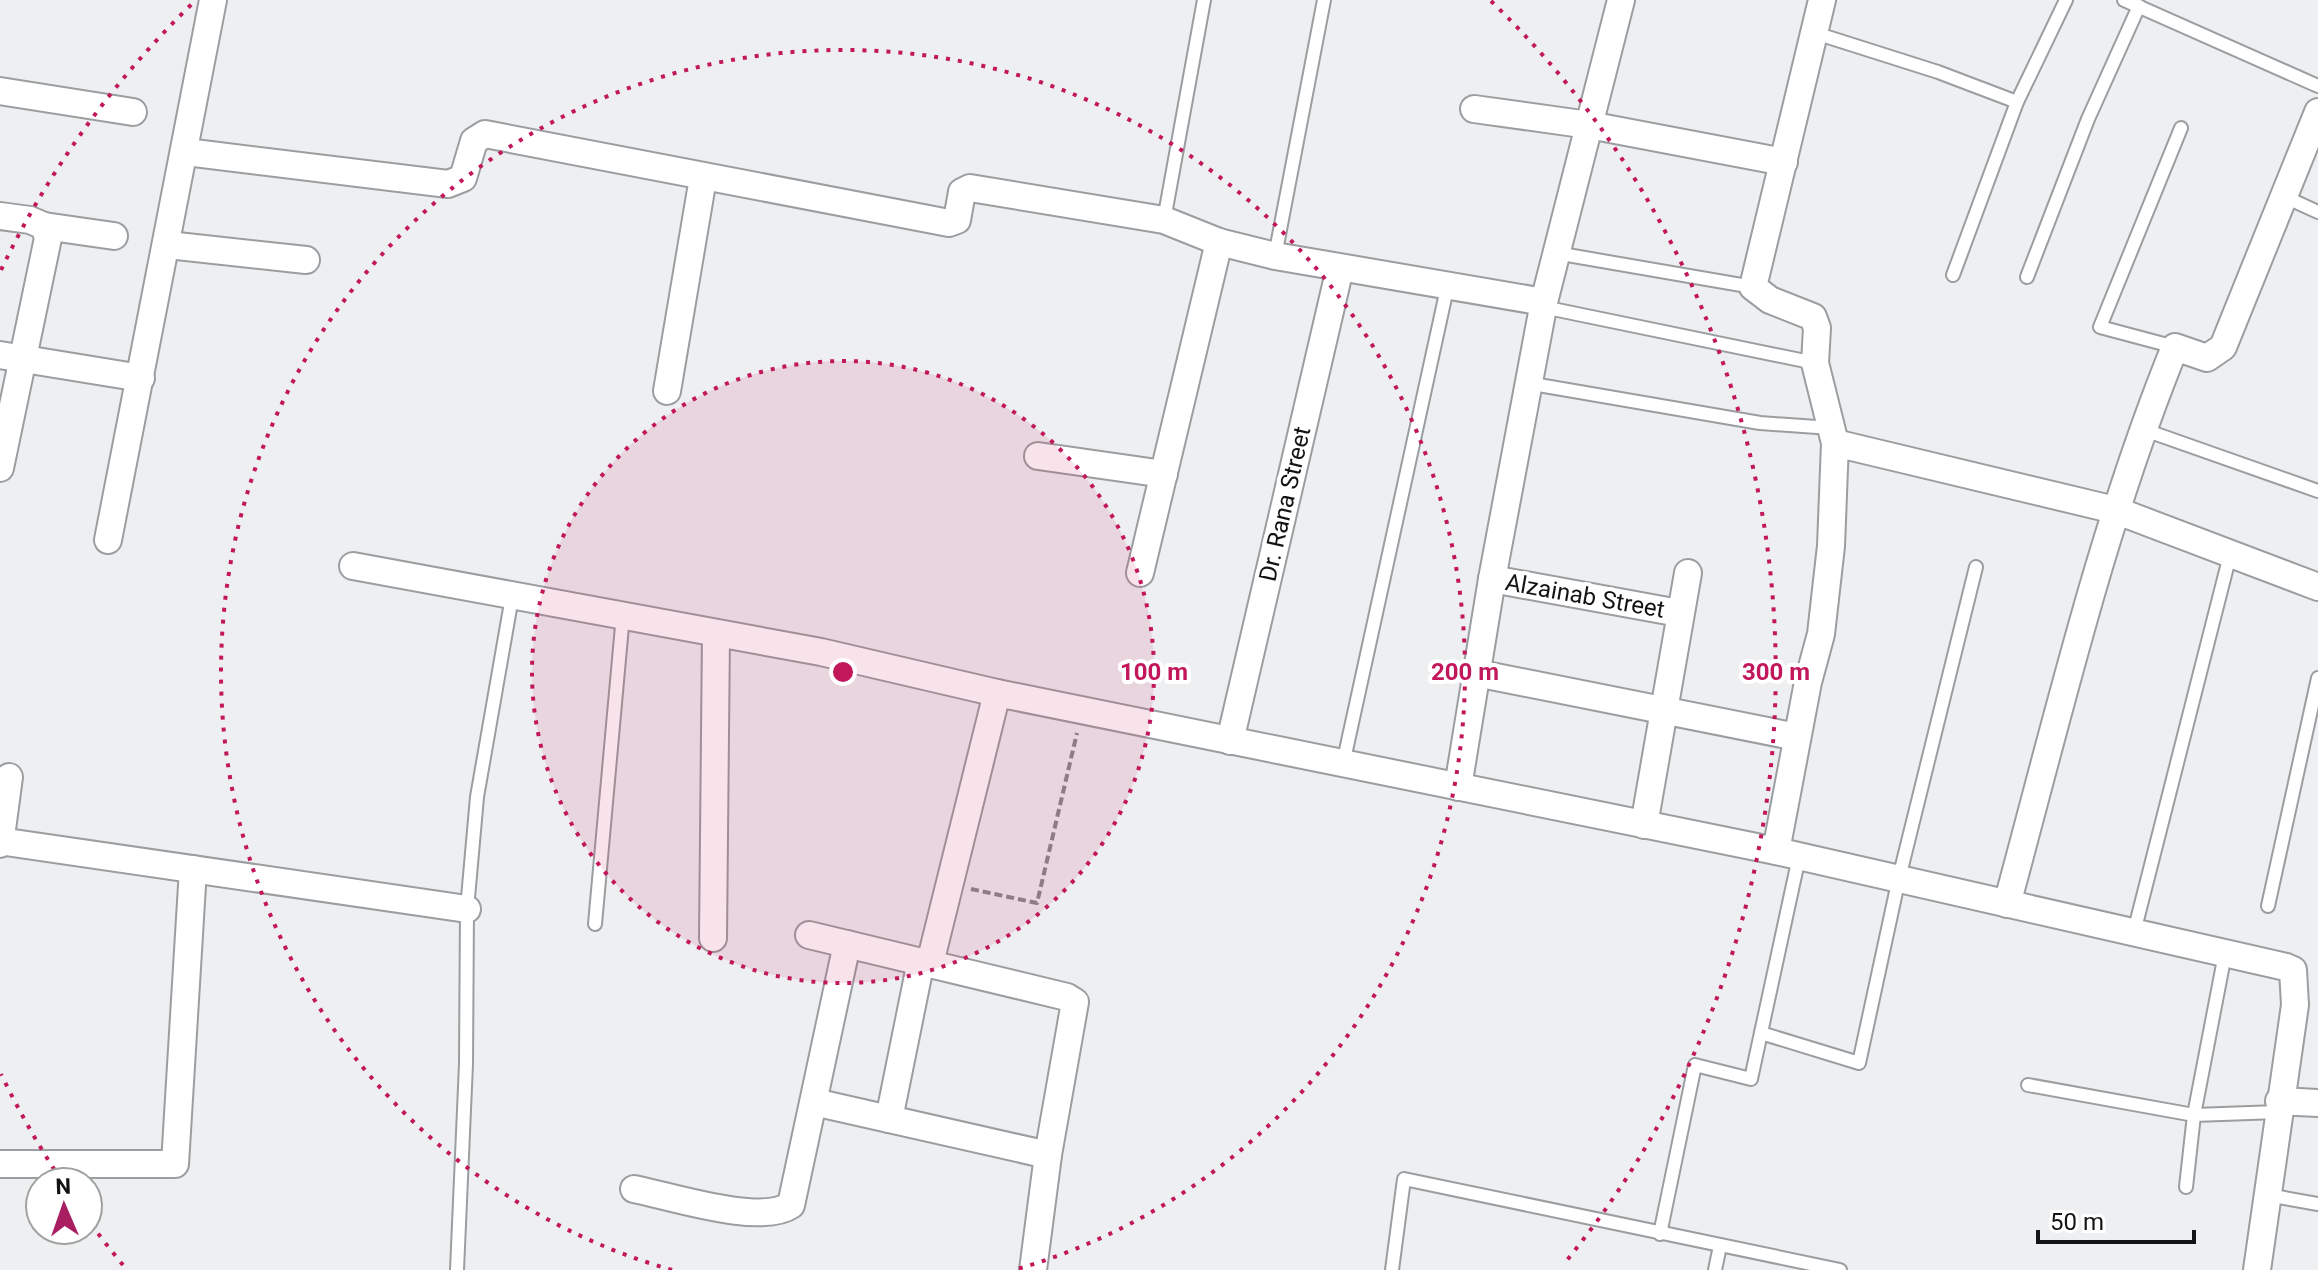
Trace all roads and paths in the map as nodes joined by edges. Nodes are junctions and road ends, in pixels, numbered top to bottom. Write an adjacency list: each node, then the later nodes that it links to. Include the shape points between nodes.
1 (213, 0): 18 (street)
2 (1204, 0): 24 (lane)
3 (1324, 0): 30 (lane)
4 (1621, 0): 16 (street)
5 (1822, 0): 9 (street)
6 (2066, 0): 12 (lane)
7 (2124, 0): 8 (lane)
8 (2139, 6): 10 (lane); 34 (lane)
9 (1812, 32): 12 (lane); 19 (street)
10 (2318, 86)
11 (0, 91): 14 (street)
12 (2017, 102): 33 (lane)
13 (1474, 109): 16 (street)
14 (133, 112)
15 (2318, 112): 21 (street)
16 (1589, 125): 19 (street); 29 (street)
17 (2181, 128): 38 (lane, via 2100,327)
18 (186, 152): 20 (street, via 448,184 463,178 474,141 485,134); 28 (street)
19 (1784, 162): 36 (street)
20 (703, 178): 24 (street, via 949,223 957,220 962,192 970,188); 43 (street)
21 (2283, 196): 22 (lane); 38 (street, via 2223,347 2207,358)
22 (2318, 212)
23 (0, 216): 25 (street)
24 (1164, 220): 27 (street)
25 (44, 226): 26 (street); 39 (street, via 48,238)
26 (114, 236)
27 (1219, 242): 30 (street); 48 (street)
28 (168, 245): 31 (street); 41 (street)
29 (1556, 253): 36 (lane); 37 (street)
30 (1275, 256): 32 (street)
31 (306, 260)
32 (1340, 268): 35 (street); 69 (street, Dr. Rana Street)
33 (1953, 275)
34 (2027, 277)
35 (1448, 284): 37 (street); 70 (lane)
36 (1753, 287): 40 (street, via 1770,300 1813,317)
37 (1543, 305): 40 (lane); 42 (street)
38 (2175, 347): 44 (street)
39 (11, 357): 41 (street); 47 (street)
40 (1815, 363): 45 (street)
41 (141, 378): 51 (street)
42 (1527, 383): 45 (lane); 57 (street)
43 (667, 391)
44 (2142, 429): 49 (lane); 50 (street)
45 (1833, 435): 50 (street); 68 (street, via 1831,546 1821,634)
46 (1038, 456): 48 (street)
47 (0, 468)
48 (1164, 474): 55 (street)
49 (2318, 491)
50 (2115, 510): 52 (street); 79 (street)
51 (108, 540)
52 (2230, 555): 58 (street); 83 (lane)
53 (353, 566): 59 (street)
54 (1976, 567): 77 (lane)
55 (1140, 573)
56 (1688, 573): 60 (street)
57 (1492, 579): 60 (street, Alzainab Street); 63 (street)
58 (2318, 587)
59 (512, 597): 61 (street); 81 (lane, via 477,797)
60 (1679, 613): 66 (street)
61 (623, 615): 62 (street); 82 (lane)
62 (716, 633): 65 (street); 85 (street)
63 (1476, 673): 66 (street); 72 (street)
64 (2318, 678): 80 (lane)
65 (997, 693): 67 (street); 78 (street)
66 (1664, 710): 68 (street); 73 (street)
67 (1082, 711): 69 (street); 78 (path, via 1037,903)
68 (1797, 737): 75 (street)
69 (1230, 741): 70 (street)
70 (1343, 764): 72 (street)
71 (4, 776): 74 (street)
72 (1458, 787): 73 (street)
73 (1644, 825): 75 (street)
74 (0, 842): 76 (street)
75 (1788, 854): 77 (street); 90 (lane)
76 (193, 869): 81 (street); 98 (street, via 175,1164)
77 (1899, 878): 79 (street); 90 (lane, via 1859,1063)
78 (949, 884): 88 (street)
79 (2007, 904): 83 (street)
80 (2268, 906)
81 (467, 909): 105 (lane)
82 (595, 924)
83 (2134, 932): 87 (street)
84 (809, 935): 86 (street)
85 (713, 938)
86 (847, 944): 88 (street); 92 (street)
87 (2225, 954): 89 (street, via 2293,970); 95 (lane)
88 (925, 962): 96 (street); 97 (street, via 1075,1002)
89 (2307, 1006): 94 (street)
90 (1761, 1033): 103 (lane, via 1751,1079 1695,1065)
91 (2028, 1085): 95 (lane)
92 (814, 1102): 96 (street); 100 (street, via 791,1205 782,1211 737,1210)
93 (2318, 1103): 94 (street)
94 (2279, 1106): 95 (lane); 101 (street)
95 (2194, 1115): 99 (lane)
96 (889, 1119): 97 (street)
97 (1048, 1155): 106 (street)
98 (0, 1164)
99 (2186, 1187)
100 (634, 1189)
101 (2267, 1195): 102 (lane); 110 (street)
102 (2318, 1204)
103 (1660, 1234): 104 (lane); 107 (lane, via 1404,1179)
104 (1720, 1246): 108 (lane); 109 (lane)
105 (457, 1270)
106 (1033, 1270)
107 (1392, 1270)
108 (1715, 1270)
109 (1840, 1270)
110 (2257, 1270)

